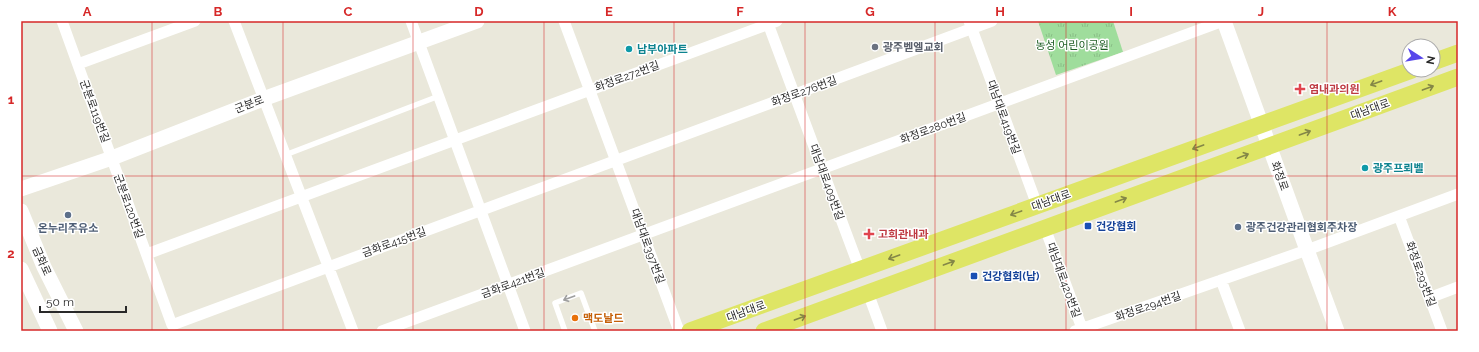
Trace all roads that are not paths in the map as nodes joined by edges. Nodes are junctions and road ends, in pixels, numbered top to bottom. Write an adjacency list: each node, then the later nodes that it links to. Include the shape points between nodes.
1 (62, 21): 14 (street, 군분로119번길)
2 (195, 21): 14 (street)
3 (234, 21): 20 (street)
4 (411, 21): 11 (street)
5 (477, 21): 11 (street, 군분로)
6 (564, 21): 17 (street, 대남대로397번길)
7 (992, 21): 10 (street, 화정로276번길)
8 (1224, 21): 21 (street, 화정로280번길); 22 (street, 화정로)
9 (771, 22): 17 (street, 화정로272번길); 18 (street, 대남대로409번길)
10 (970, 25): 18 (street, 화정로276번길); 21 (street, 대남대로419번길)
11 (419, 42): 19 (street); 20 (street, 군분로)
12 (1458, 53): 13 (main road)
13 (1441, 59)
14 (78, 64): 26 (street, 군분로119번길)
15 (1401, 74): 22 (main road, 대남대로, one-way to 22)
16 (1458, 77): 24 (main road, 대남대로, one-way to 16)
17 (590, 90): 23 (street, 화정로272번길); 27 (street, 대남대로397번길)
18 (794, 94): 27 (street, 화정로276번길); 28 (street, 대남대로409번길)
19 (439, 96): 23 (street); 25 (lane)
20 (263, 99): 25 (street); 26 (street, 군분로)
21 (999, 104): 28 (street, 화정로280번길); 32 (street, 대남대로419번길)
22 (1261, 124): 24 (street, 화정로); 32 (main road, 대남대로, one-way to 32)
23 (455, 140): 31 (street, 화정로272번길); 33 (street)
24 (1269, 146): 36 (main road, 대남대로, one-way to 24); 38 (street, 화정로)
25 (285, 155): 31 (street)
26 (112, 158): 29 (street, 군분로); 39 (street, 군분로120번길)
27 (616, 160): 33 (street, 금화로415번길); 37 (street, 대남대로397번길)
28 (822, 169): 37 (street, 화정로280번길); 42 (street, 대남대로409번길)
29 (21, 189)
30 (1458, 194): 35 (street)
31 (301, 197): 39 (street, 화정로272번길); 40 (street)
32 (1037, 205): 42 (main road, 대남대로, one-way to 42)
33 (481, 210): 40 (street, 금화로415번길); 44 (street)
34 (21, 211): 52 (street, 금화로, via 44,267)
35 (1400, 216): 38 (street); 47 (street, 화정로293번길)
36 (1046, 228): 46 (main road, 대남대로, one-way to 36); 49 (street, 대남대로420번길)
37 (644, 235): 44 (street, 금화로421번길); 58 (street, 대남대로397번길)
38 (1307, 250): 43 (street, 화정로294번길); 62 (street, 화정로)
39 (147, 254): 48 (street, 군분로120번길)
40 (327, 267): 48 (street, 금화로415번길); 53 (street)
41 (21, 269): 51 (street, 금화로)
42 (860, 270): 59 (main road, 대남대로)
43 (1221, 280): 49 (street, 화정로294번길); 50 (street)
44 (508, 285): 54 (street, 금화로421번길); 55 (street)
45 (1458, 288): 47 (street)
46 (868, 293): 60 (main road, 대남대로, one-way to 46); 61 (street)
47 (1429, 298): 63 (street, 화정로293번길)
48 (172, 326)
49 (1080, 330)
50 (1237, 330)
51 (50, 331)
52 (76, 331)
53 (353, 331)
54 (382, 331)
55 (525, 331)
56 (565, 331): 57 (lane, one-way to 56, via 581,293 555,303)
57 (595, 331)
58 (679, 331)
59 (690, 331)
60 (764, 331)
61 (882, 331)
62 (1337, 331)
63 (1442, 331)

